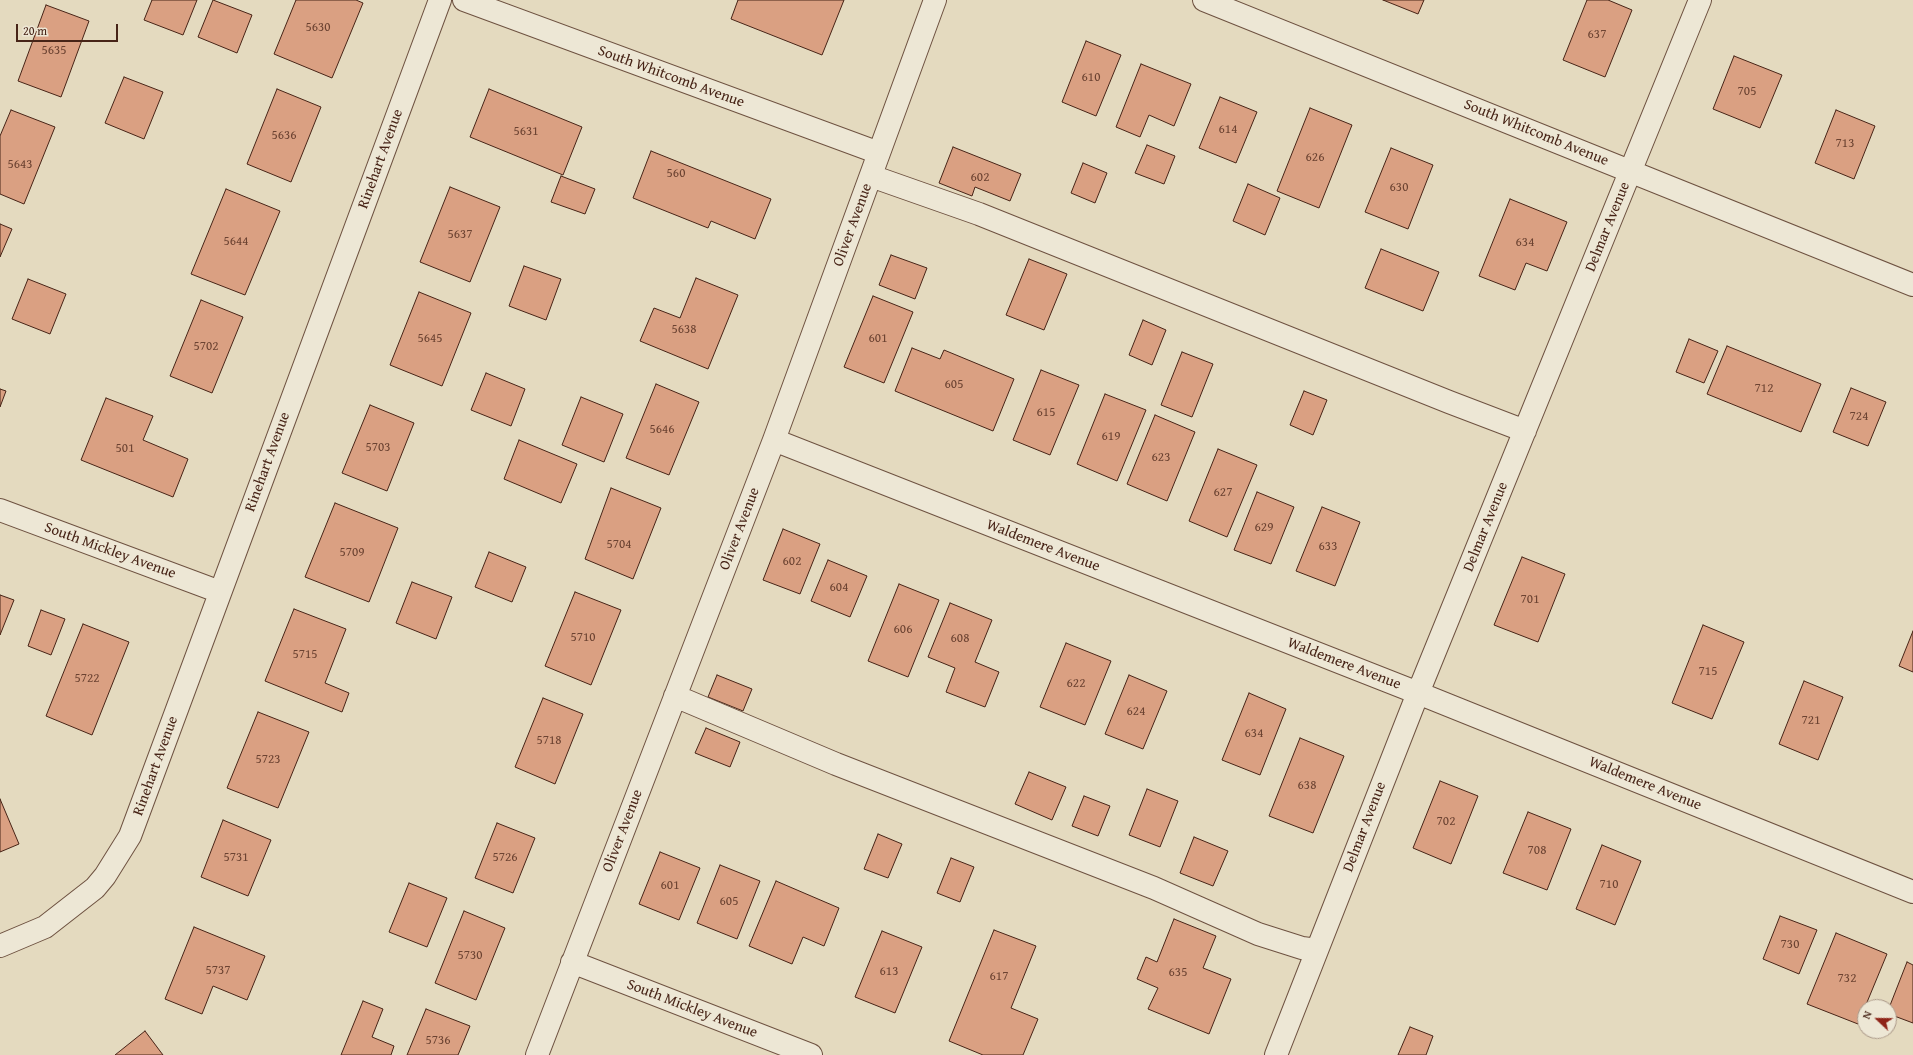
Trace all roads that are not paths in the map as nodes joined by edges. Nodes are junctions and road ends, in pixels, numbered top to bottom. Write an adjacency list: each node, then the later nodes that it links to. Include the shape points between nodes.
1 (440, 0): 13 (street, Rinehart Avenue)
2 (464, 0): 6 (street, South Whitcomb Avenue)
3 (935, 0): 6 (street, Oliver Avenue)
4 (1204, 0): 7 (street, South Whitcomb Avenue)
5 (1700, 0): 7 (street, Delmar Avenue)
6 (879, 153): 8 (street, Oliver Avenue)
7 (1631, 171): 9 (street, South Whitcomb Avenue); 10 (street, Delmar Avenue)
8 (871, 176): 10 (street, via 979,214); 11 (street, Oliver Avenue)
9 (1913, 285)
10 (1525, 431): 14 (street, Delmar Avenue)
11 (774, 440): 14 (street, Waldemere Avenue); 15 (street, Oliver Avenue)
12 (0, 510): 13 (street, South Mickley Avenue)
13 (220, 592): 17 (street, Rinehart Avenue, via 130,836 95,888 45,927)
14 (1418, 693): 16 (street, Waldemere Avenue); 18 (street, Delmar Avenue)
15 (675, 696): 18 (street, via 836,764 1147,885 1258,934); 19 (street, Oliver Avenue)
16 (1913, 892)
17 (0, 946)
18 (1317, 950): 22 (street, Delmar Avenue)
19 (572, 962): 20 (street, Oliver Avenue); 21 (street, South Mickley Avenue)
20 (537, 1055)
21 (811, 1055)
22 (1276, 1055)

